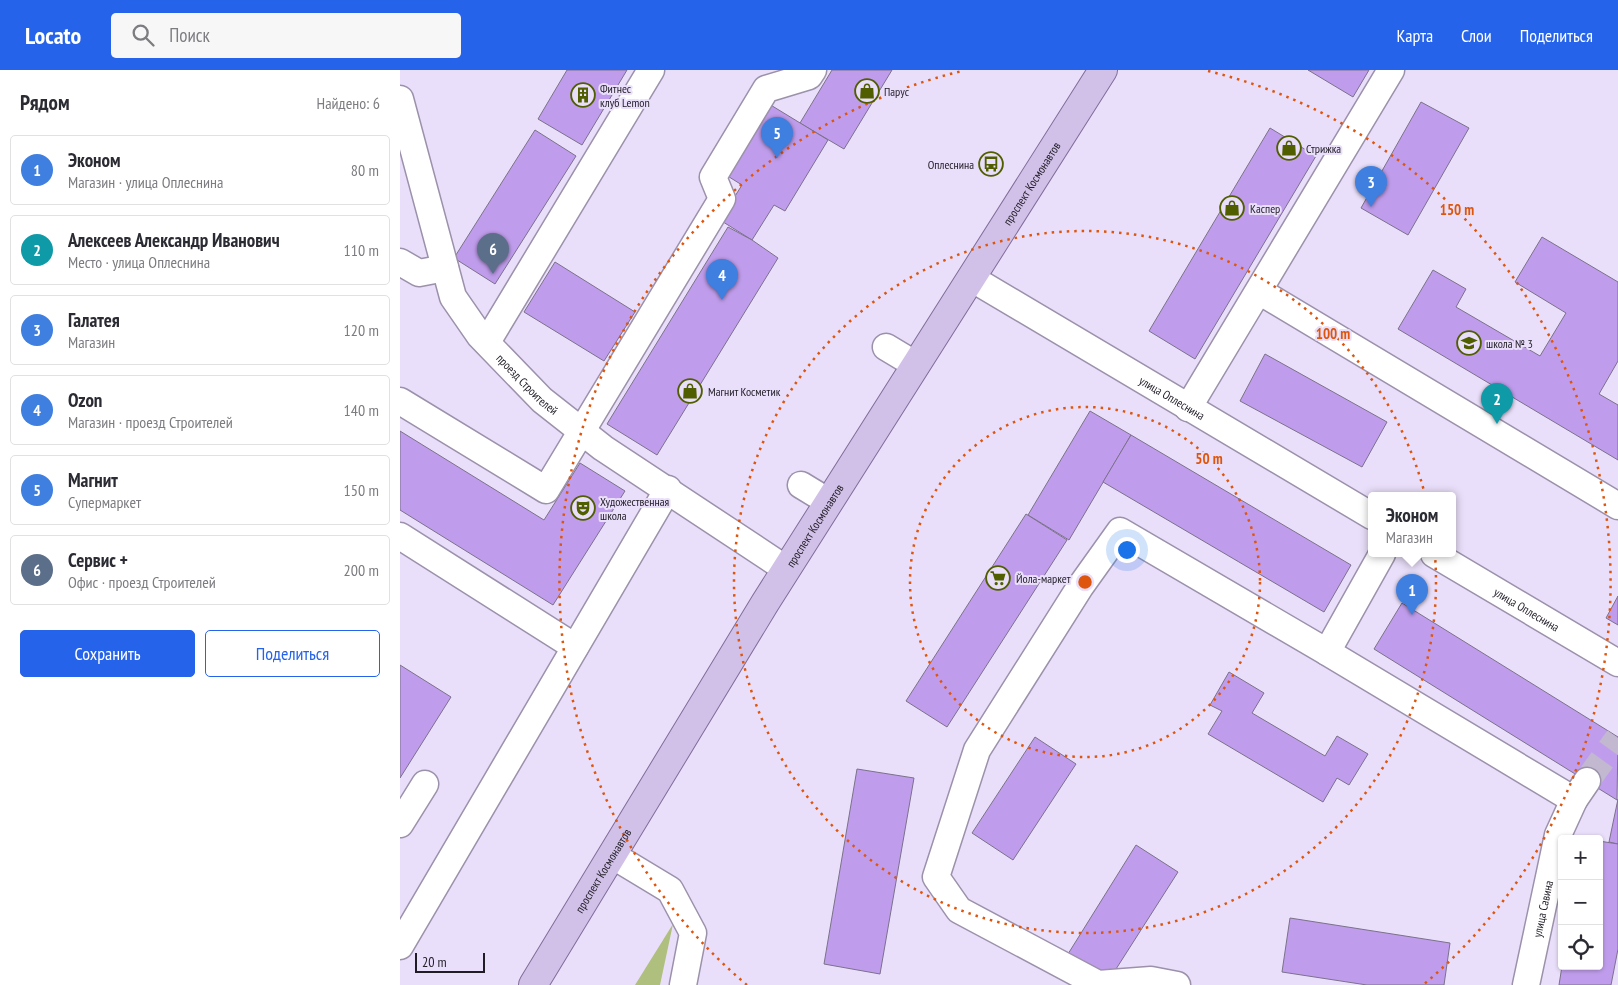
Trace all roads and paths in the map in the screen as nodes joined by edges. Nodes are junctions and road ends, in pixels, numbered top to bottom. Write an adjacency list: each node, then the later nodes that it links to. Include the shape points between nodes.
1 (651, 70): 10 (street)
2 (813, 70): 15 (street, via 809,76 766,88 713,176 722,199)
3 (1103, 70): 8 (main road, проспект Космонавтов)
4 (1391, 70): 9 (street)
5 (400, 99): 7 (street, проезд Строителей)
6 (400, 262): 7 (street, via 418,273)
7 (445, 268): 10 (street, проезд Строителей, via 453,296)
8 (971, 278): 12 (main road, проспект Космонавтов); 14 (street, улица Оплеснина)
9 (1258, 291): 14 (street); 19 (street)
10 (486, 342): 15 (street, проезд Строителей, via 542,400)
11 (886, 347): 12 (street)
12 (916, 365): 18 (main road, проспект Космонавтов)
13 (400, 402): 15 (street, via 546,490)
14 (1188, 408): 20 (street, улица Оплеснина)
15 (581, 431): 17 (street, проезд Строителей)
16 (801, 485): 18 (street)
17 (668, 489): 24 (street, проезд Строителей); 25 (street)
18 (829, 502): 24 (main road, проспект Космонавтов)
19 (1618, 506)
20 (1368, 514)
21 (401, 540): 25 (street)
22 (1380, 557): 26 (street)
23 (1439, 557): 27 (street, улица Оплеснина)
24 (786, 570): 30 (main road, проспект Космонавтов)
25 (575, 647): 31 (street)
26 (1327, 652): 34 (street, via 1120,531 1080,587 977,750 936,877 958,910 1098,984 1151,980); 35 (street, улица Савина, via 1580,791 1558,835)
27 (1618, 663)
28 (425, 784): 29 (street)
29 (400, 824)
30 (612, 855): 32 (main road, проспект Космонавтов); 33 (street, via 670,890 693,934)
31 (400, 946)
32 (533, 985)
33 (683, 985)
34 (1177, 985)
35 (1526, 985)

